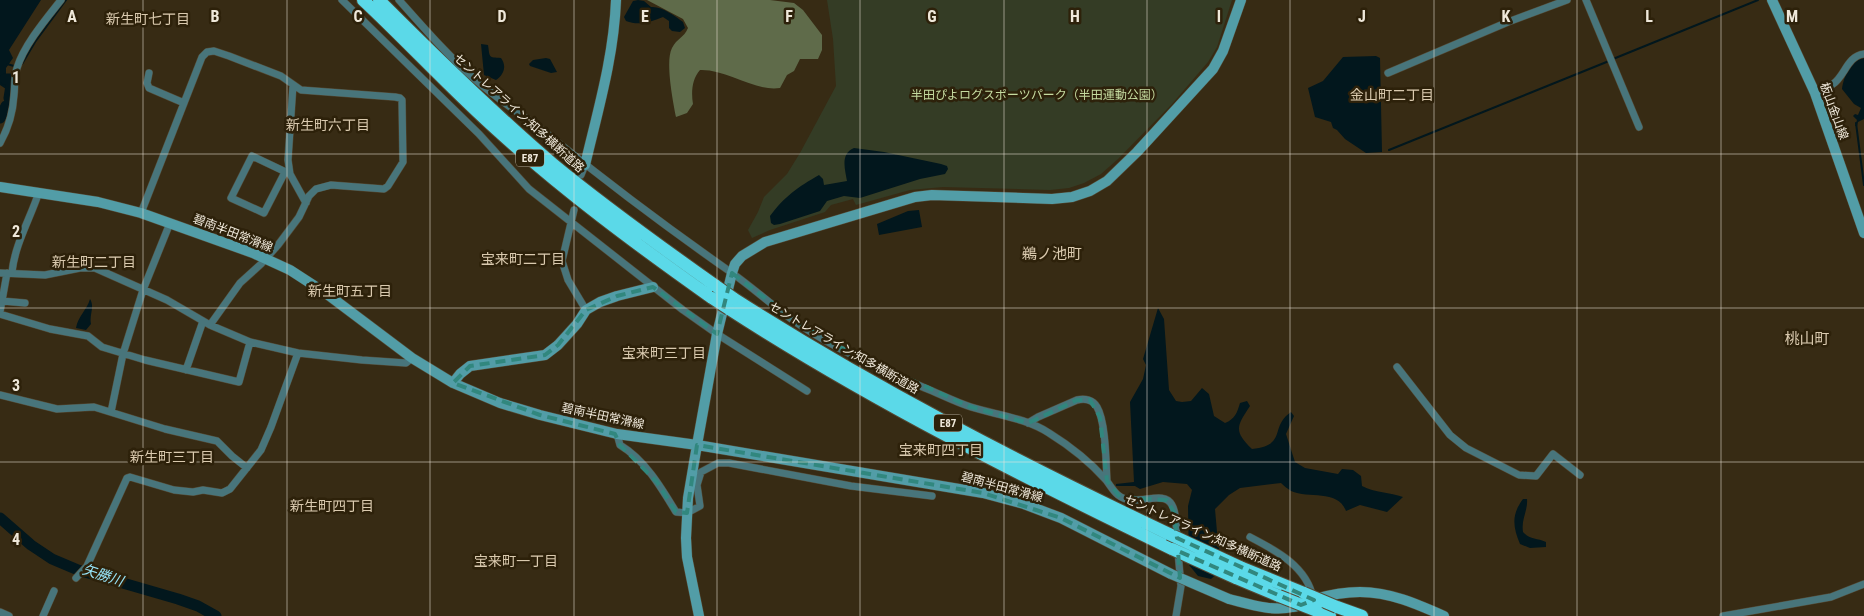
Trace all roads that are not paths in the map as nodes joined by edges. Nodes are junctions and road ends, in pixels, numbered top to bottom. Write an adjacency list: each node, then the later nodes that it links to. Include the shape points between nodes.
1 (61, 0): 18 (street, via 20,61 10,120)
2 (342, 0): 26 (street, via 479,134 529,189)
3 (363, 0): 34 (highway, セントレアライン;知多横断道路 / E87, via 444,82 556,180 619,231)
4 (379, 0): 34 (highway, セントレアライン;知多横断道路 / E87, via 458,78 553,164)
5 (399, 0): 19 (street, via 474,79 553,138)
6 (616, 0): 19 (main road, via 604,88)
7 (1241, 0): 31 (main road, via 1224,51 1213,70 1128,161 1107,181 1090,191 1052,199 915,197 765,242 742,256)
8 (1567, 0): 13 (street)
9 (1586, 0): 17 (street)
10 (1772, 0): 15 (main road, 板山金山線)
11 (1864, 54): 15 (street, via 1846,66 1834,84)
12 (149, 73): 16 (street, via 149,88)
13 (1388, 73)
14 (293, 85): 16 (street, via 281,76 229,56 207,52 202,57); 20 (street); 23 (street, via 313,92 400,98 403,103 403,162 388,186 384,189 323,186 316,189)
15 (1815, 93): 28 (main road, 板山金山線)
16 (184, 103): 25 (street)
17 (1639, 127)
18 (0, 143)
19 (583, 170): 31 (street)
20 (288, 173): 20 (street, via 252,156 231,198 264,213); 23 (street)
21 (0, 187): 22 (main road, 碧南半田常滑線)
22 (39, 192): 25 (main road, 碧南半田常滑線); 30 (street)
23 (306, 203): 29 (street)
24 (574, 210): 26 (street)
25 (141, 213): 27 (main road, 碧南半田常滑線)
26 (572, 222): 32 (street); 38 (street, via 562,261 568,280)
27 (170, 224): 29 (main road, 碧南半田常滑線); 33 (street)
28 (1864, 233)
29 (266, 259): 40 (street, via 240,283); 45 (main road, 碧南半田常滑線, via 327,294)
30 (6, 273): 33 (street, via 46,275 95,268); 35 (street)
31 (732, 273): 41 (main road); 52 (street, via 795,321 896,376 968,406)
32 (653, 286): 38 (main road, via 600,302); 41 (street)
33 (143, 290): 40 (street, via 180,306); 44 (street)
34 (714, 292): 37 (highway, セントレアライン;知多横断道路 / E87, bridge)
35 (2, 301): 36 (street); 39 (street)
36 (26, 303)
37 (731, 303): 61 (highway, セントレアライン;知多横断道路 / E87, bridge, via 922,409); 61 (highway, セントレアライン;知多横断道路 / E87, bridge, via 794,349 1032,480 1172,549)
38 (586, 310): 48 (main road, via 558,346 544,355 470,366)
39 (0, 313): 44 (street, via 50,329 88,336 102,347)
40 (206, 323): 42 (street); 47 (street)
41 (717, 334): 49 (street); 54 (main road)
42 (250, 342): 43 (street); 47 (street, via 239,382)
43 (298, 353): 45 (street, via 406,363); 55 (street, via 271,428)
44 (123, 354): 47 (street); 51 (street)
45 (412, 358): 48 (main road, 碧南半田常滑線)
46 (1398, 367): 56 (street, via 1450,435 1466,448 1519,475 1536,476 1553,454)
47 (186, 370)
48 (453, 383): 53 (main road, 碧南半田常滑線, via 500,403)
49 (807, 391)
50 (0, 395): 51 (street, via 57,409 91,406)
51 (110, 412): 55 (street, via 217,441)
52 (1028, 423): 57 (street, via 1067,445); 57 (street, via 1082,398 1090,400 1100,416)
53 (617, 434): 54 (main road, 碧南半田常滑線); 59 (street, via 620,445 647,470 676,512)
54 (697, 445): 59 (main road); 65 (main road, 碧南半田常滑線, bridge, via 962,489 1024,504 1053,514 1171,574)
55 (248, 468): 62 (street, via 230,489 222,493 174,490 127,478 86,567)
56 (1580, 475)
57 (1107, 481): 70 (street, via 1120,497 1131,501 1158,496 1172,504 1181,586)
58 (932, 496): 59 (street, via 851,486 729,462 718,463 701,472 698,485 700,506)
59 (687, 513): 69 (main road, via 687,557)
60 (1250, 538): 66 (street, via 1290,561 1308,581)
61 (1238, 572): 66 (highway, セントレアライン;知多横断道路 / E87); 66 (highway, セントレアライン;知多横断道路 / E87, bridge, via 1279,596)
62 (76, 578)
63 (1864, 584): 75 (street, via 1831,597)
64 (54, 591): 68 (street)
65 (1229, 599): 66 (main road, 碧南半田常滑線, via 1271,608); 71 (main road, 碧南半田常滑線)
66 (1310, 602): 67 (highway, セントレアライン;知多横断道路 / E87, bridge); 67 (highway, セントレアライン;知多横断道路 / E87); 72 (main road, via 1301,607); 74 (main road, 碧南半田常滑線, via 1358,592 1374,593 1402,599)
67 (1333, 611): 73 (highway, セントレアライン;知多横断道路 / E87)
68 (43, 616)
69 (700, 616)
70 (1176, 616)
71 (1275, 616)
72 (1299, 616)
73 (1362, 616)
74 (1444, 616)
75 (1723, 616)

